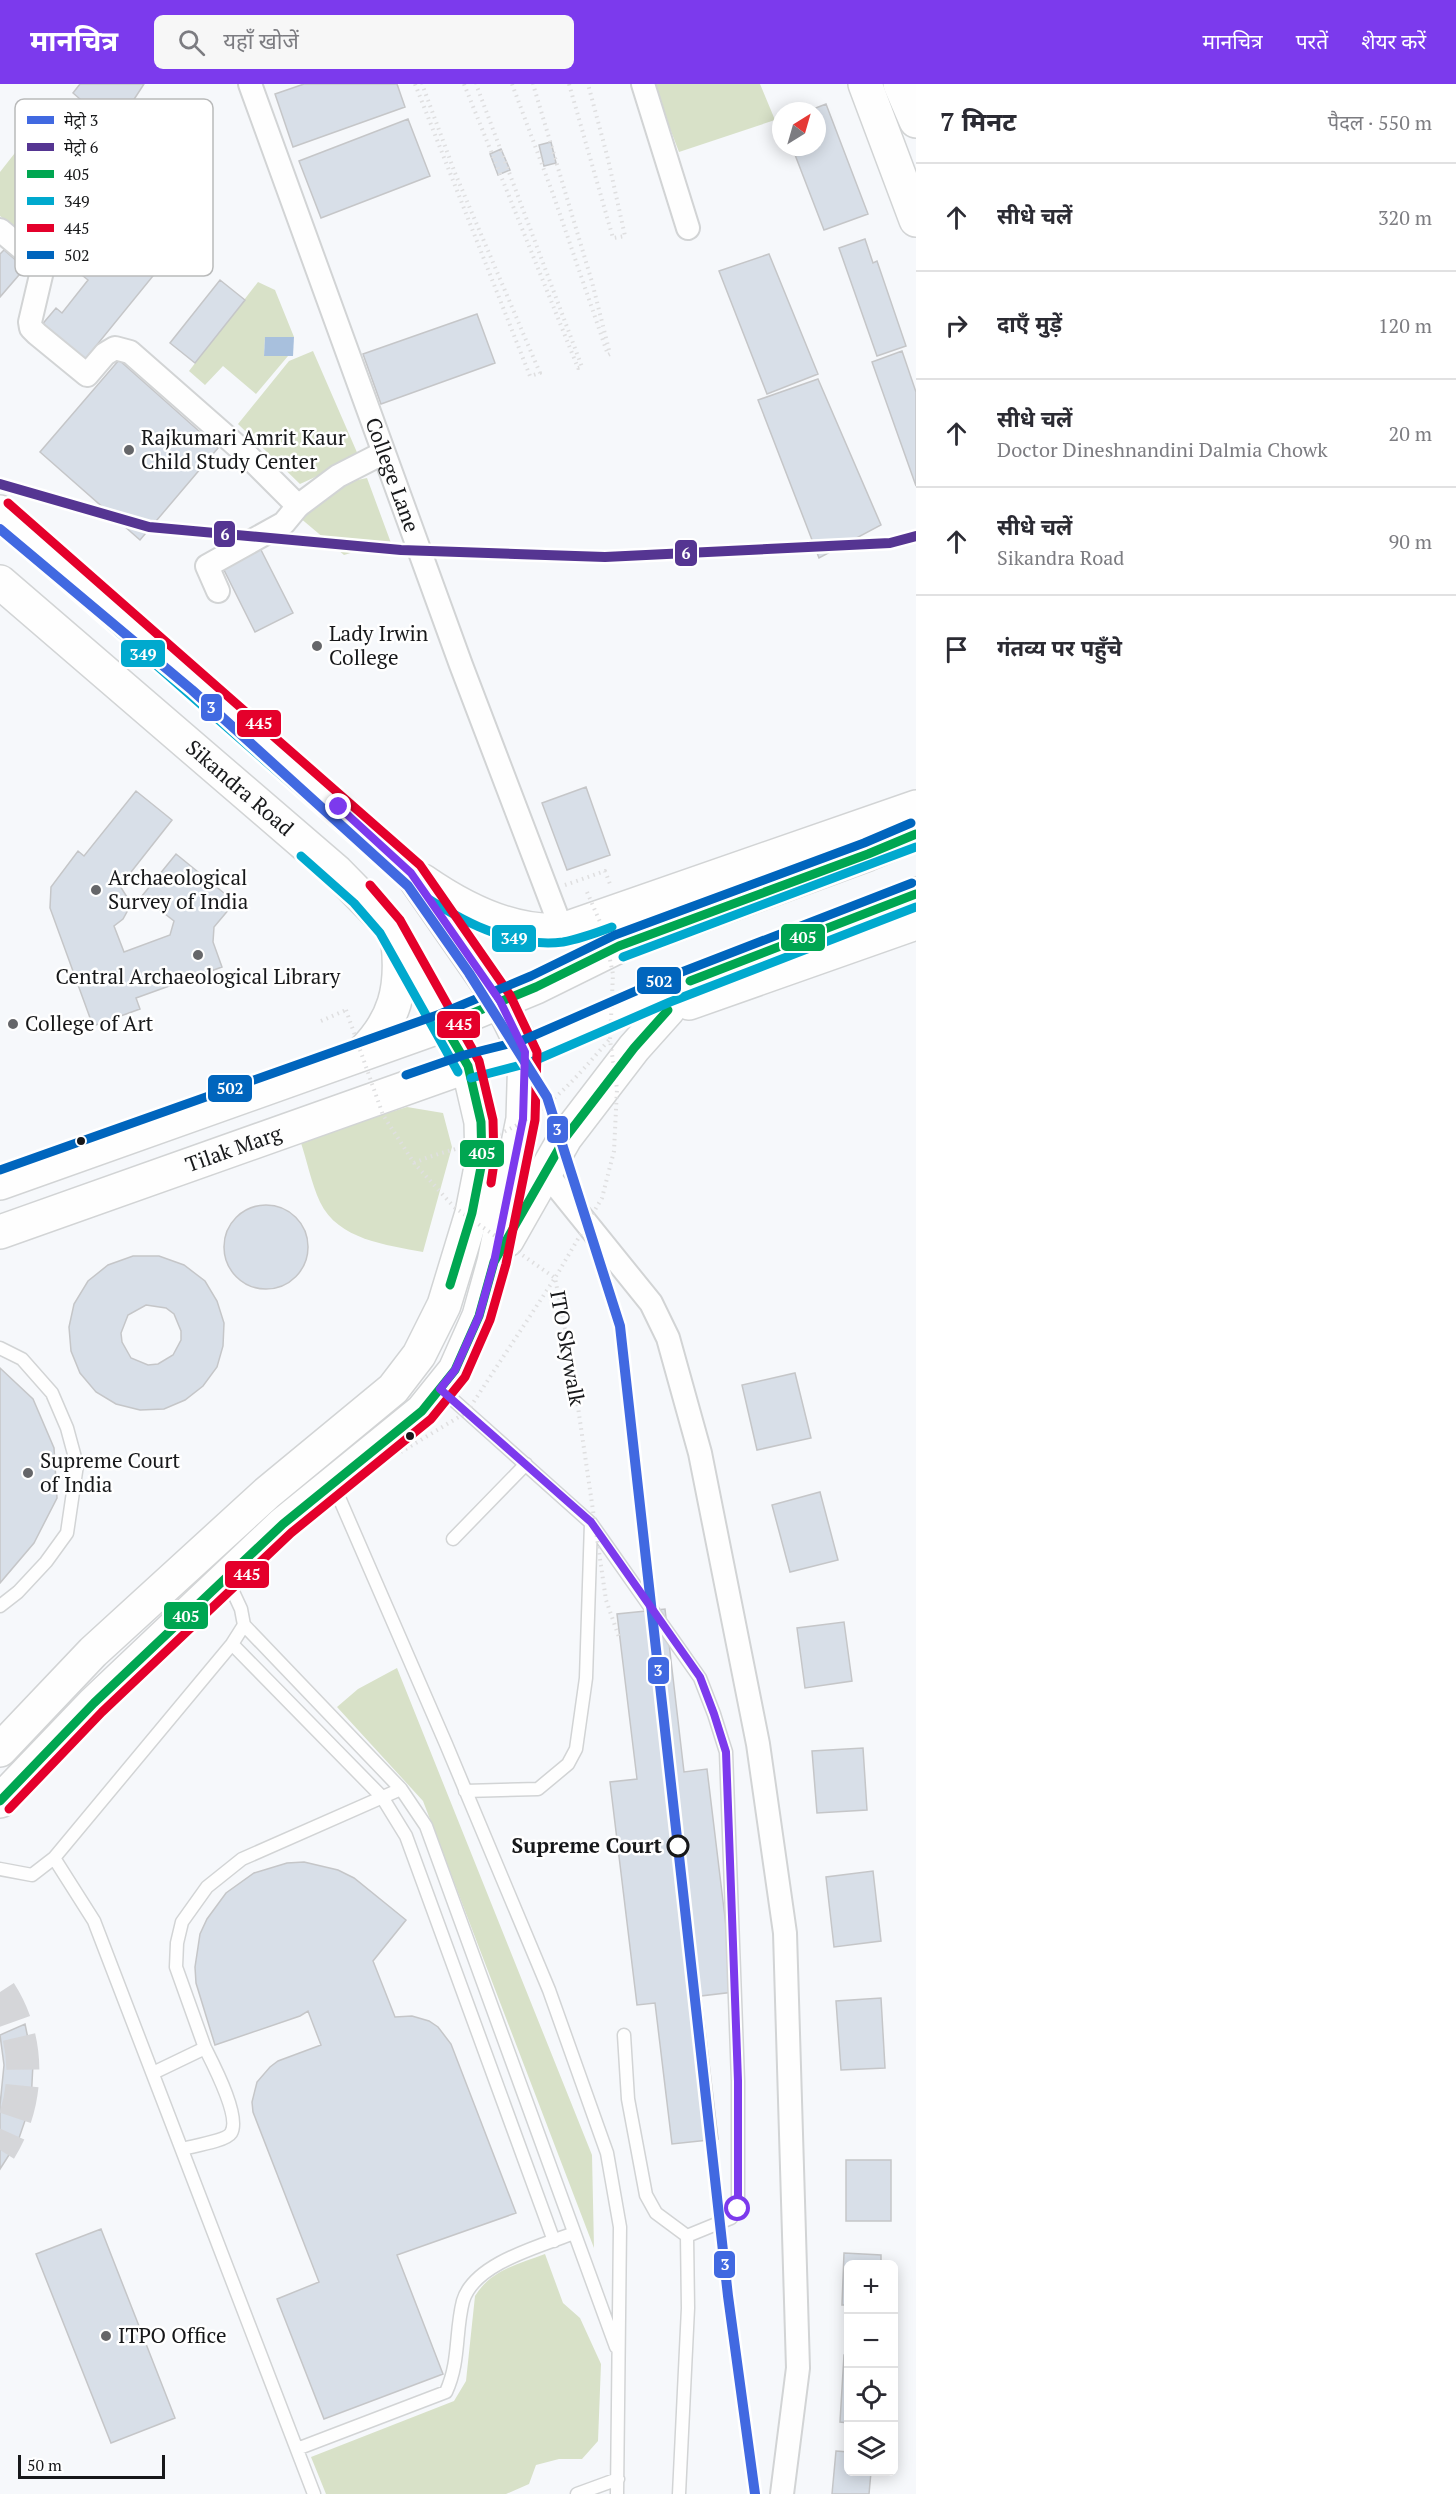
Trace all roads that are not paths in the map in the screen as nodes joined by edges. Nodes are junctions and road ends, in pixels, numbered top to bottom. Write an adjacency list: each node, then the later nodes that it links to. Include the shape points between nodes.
1 (250, 84): 11 (street, College Lane)
2 (643, 84): 7 (street)
3 (865, 84): 6 (main road)
4 (900, 84): 5 (main road)
5 (916, 121)
6 (916, 220)
7 (688, 228)
8 (0, 230): 9 (street)
9 (15, 242)
10 (41, 276): 12 (street, via 31,328 87,375 115,348 130,352 245,453)
11 (383, 453): 12 (street, via 338,476); 24 (street, College Lane)
12 (298, 506): 15 (street, via 284,523 207,566)
13 (0, 512): 18 (main road)
14 (0, 582): 19 (main road, Sikandra Road)
15 (218, 591)
16 (916, 807): 22 (main road)
17 (916, 834): 22 (main road, via 868,855)
18 (371, 837): 19 (main road, via 378,847 377,866 361,877 350,878); 20 (main road)
19 (338, 872): 25 (main road, Sikandra Road, via 363,895)
20 (411, 873): 24 (main road, via 492,919 520,927); 26 (main road)
21 (916, 894): 30 (main road, via 690,981)
22 (612, 915): 24 (main road); 26 (main road)
23 (916, 923): 27 (main road)
24 (562, 930)
25 (397, 937): 28 (main road, Sikandra Road); 29 (main road, via 401,968 395,1003 381,1030)
26 (500, 1001): 28 (main road); 30 (main road)
27 (668, 1010): 30 (main road, via 569,1054); 32 (main road, via 579,1120)
28 (444, 1025): 29 (main road); 31 (main road, Sikandra Road)
29 (362, 1053): 33 (main road)
30 (525, 1062): 31 (main road, Tilak Marg); 35 (main road, via 523,1119)
31 (468, 1066): 34 (main road, Tilak Marg); 36 (main road, Sikandra Road, via 482,1122 482,1162 472,1214)
32 (546, 1173): 35 (main road); 69 (street, via 651,1304 668,1338 700,1453 758,1744 785,1933 798,2368)
33 (0, 1183)
34 (0, 1232)
35 (494, 1262): 37 (main road)
36 (446, 1301): 37 (main road); 48 (main road, Sikandra Road, via 419,1355 393,1389 267,1493 119,1628)
37 (479, 1316): 39 (main road, via 455,1370)
38 (0, 1348): 45 (lane, via 22,1359 52,1393 77,1465 67,1533 46,1562)
39 (440, 1389): 40 (lane); 41 (main road, via 422,1411)
40 (526, 1464): 42 (lane); 43 (lane)
41 (333, 1484): 44 (main road); 50 (lane)
42 (591, 1522): 50 (lane, via 586,1678 576,1749 568,1764 538,1789); 60 (lane, via 700,1677 726,1752 738,2081 738,2209 731,2218)
43 (453, 1539)
44 (226, 1578): 46 (lane); 52 (main road, via 94,1703)
45 (0, 1605)
46 (244, 1624): 47 (lane); 49 (lane)
47 (232, 1644): 51 (lane); 53 (lane)
48 (0, 1750)
49 (401, 1789): 51 (lane); 59 (lane, via 426,1826)
50 (465, 1791): 62 (lane, via 549,1990 607,2153 620,2227)
51 (382, 1797): 56 (lane, via 242,1859 207,1887 182,1922 176,1967); 61 (lane, via 406,1836)
52 (0, 1801)
53 (54, 1858): 54 (lane, via 32,1875); 57 (lane, via 94,1921)
54 (0, 1869)
55 (624, 2035): 60 (lane, via 628,2099 646,2195 656,2213)
56 (205, 2048): 57 (lane); 58 (lane, via 218,2072 235,2122 225,2138)
57 (153, 2073): 58 (lane)
58 (182, 2149): 63 (lane)
59 (574, 2233): 61 (lane); 62 (lane)
60 (687, 2236): 68 (lane, via 688,2308)
61 (554, 2241): 63 (lane, via 493,2266 477,2279 464,2299 454,2375 446,2392)
62 (619, 2354): 64 (lane)
63 (297, 2449): 65 (lane)
64 (618, 2479): 66 (lane); 67 (lane)
65 (314, 2494)
66 (577, 2494)
67 (617, 2494)
68 (679, 2494)
69 (782, 2494)

